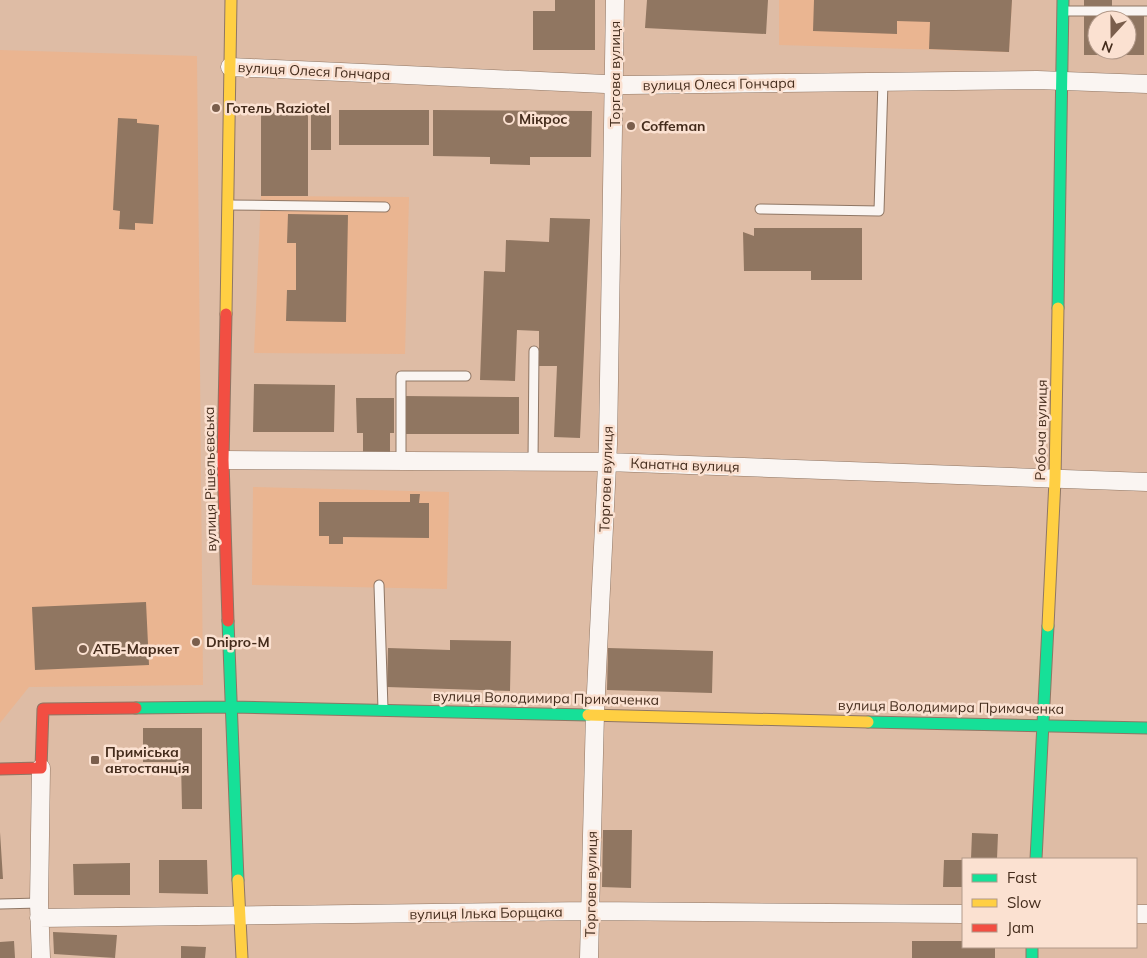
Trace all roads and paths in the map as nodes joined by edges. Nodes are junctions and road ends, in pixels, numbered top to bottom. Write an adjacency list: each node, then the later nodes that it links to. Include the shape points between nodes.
1 (231, 0): 5 (street, вулиця Рішельєвська)
2 (615, 0): 8 (street, Торгова вулиця)
3 (1063, 6): 4 (lane); 6 (street, Робоча вулиця)
4 (1147, 11)
5 (230, 67): 8 (street, вулиця Олеся Гончара); 10 (street, вулиця Рішельєвська)
6 (1061, 81): 7 (street, вулиця Олеся Гончара); 9 (street, вулиця Олеся Гончара); 19 (street, Робоча вулиця)
7 (883, 82): 8 (street, вулиця Олеся Гончара); 12 (lane, via 879,211)
8 (615, 84): 18 (street, Торгова вулиця)
9 (1147, 84)
10 (228, 205): 11 (lane); 15 (street, вулиця Рішельєвська)
11 (385, 208)
12 (760, 209)
13 (534, 351): 17 (lane)
14 (466, 376): 16 (lane, via 401,376)
15 (223, 460): 16 (street, Канатна вулиця); 22 (street, вулиця Рішельєвська)
16 (401, 461): 17 (street, Канатна вулиця)
17 (533, 461): 18 (street, Канатна вулиця)
18 (608, 462): 19 (street, Канатна вулиця); 24 (street, Торгова вулиця)
19 (1055, 480): 20 (street, Канатна вулиця); 25 (street, Робоча вулиця)
20 (1147, 482)
21 (379, 585): 23 (lane)
22 (230, 707): 23 (street, вулиця Володимира Примаченка); 27 (street, вулиця Володимира Примаченка, via 43,709); 34 (street, вулиця Рішельєвська)
23 (383, 710): 24 (street, вулиця Володимира Примаченка)
24 (595, 713): 25 (street, вулиця Володимира Примаченка); 32 (street, Торгова вулиця)
25 (1041, 724): 26 (street, вулиця Володимира Примаченка); 29 (street, Робоча вулиця)
26 (1147, 728)
27 (41, 768): 28 (street); 31 (street)
28 (0, 769)
29 (1036, 858)
30 (0, 904): 31 (lane)
31 (38, 911): 34 (street, вулиця Ілька Борщака); 35 (street)
32 (590, 912): 33 (street, вулиця Ілька Борщака); 34 (street, вулиця Ілька Борщака); 37 (street, Торгова вулиця)
33 (962, 914)
34 (241, 916): 36 (street, вулиця Рішельєвська)
35 (41, 958)
36 (242, 958)
37 (589, 958)

